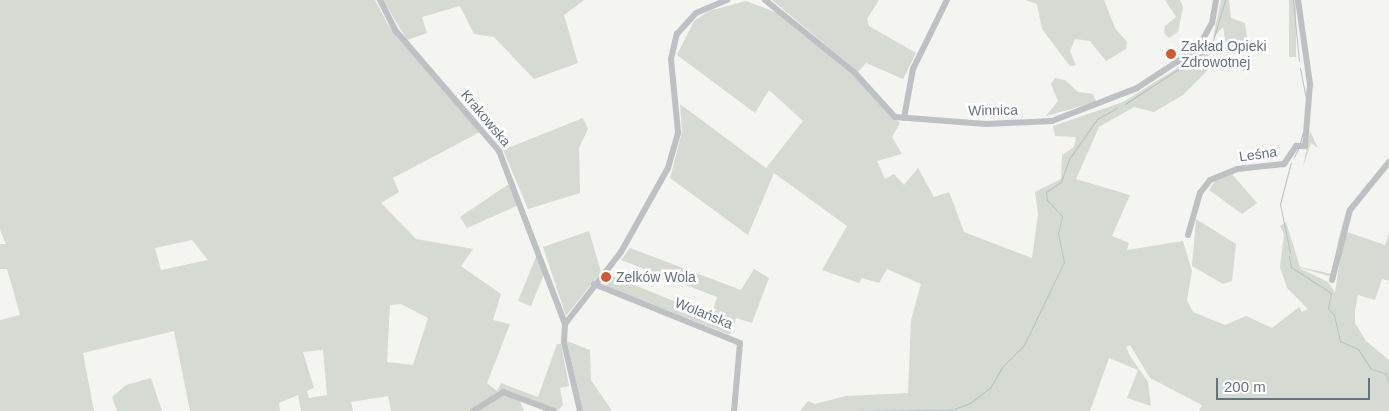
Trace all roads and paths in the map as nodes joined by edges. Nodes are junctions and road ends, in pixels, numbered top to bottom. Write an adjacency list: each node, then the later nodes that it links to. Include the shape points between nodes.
1 (380, 0): 12 (street, Krakowska, via 395,30 499,150)
2 (728, 0): 11 (street, via 696,13 677,34 671,59 676,148 642,220)
3 (765, 0): 7 (street, Winnica, via 854,72 886,110)
4 (947, 0): 7 (street, via 913,68)
5 (1216, 0): 7 (street, Winnica, via 1206,36 1192,53 1138,88 1085,111 1052,120 1008,124)
6 (1298, 0): 9 (street, Leśna, via 1310,92 1308,127 1300,146 1284,164 1237,169 1210,180 1200,193)
7 (904, 118)
8 (1389, 162): 10 (street, via 1350,210)
9 (1188, 235)
10 (1332, 280)
11 (594, 284): 12 (street); 16 (street, Wolańska, via 740,343)
12 (565, 324): 15 (street, Krakowska, via 564,342)
13 (473, 411): 14 (street, via 503,392)
14 (554, 411)
15 (580, 411)
16 (734, 411)

